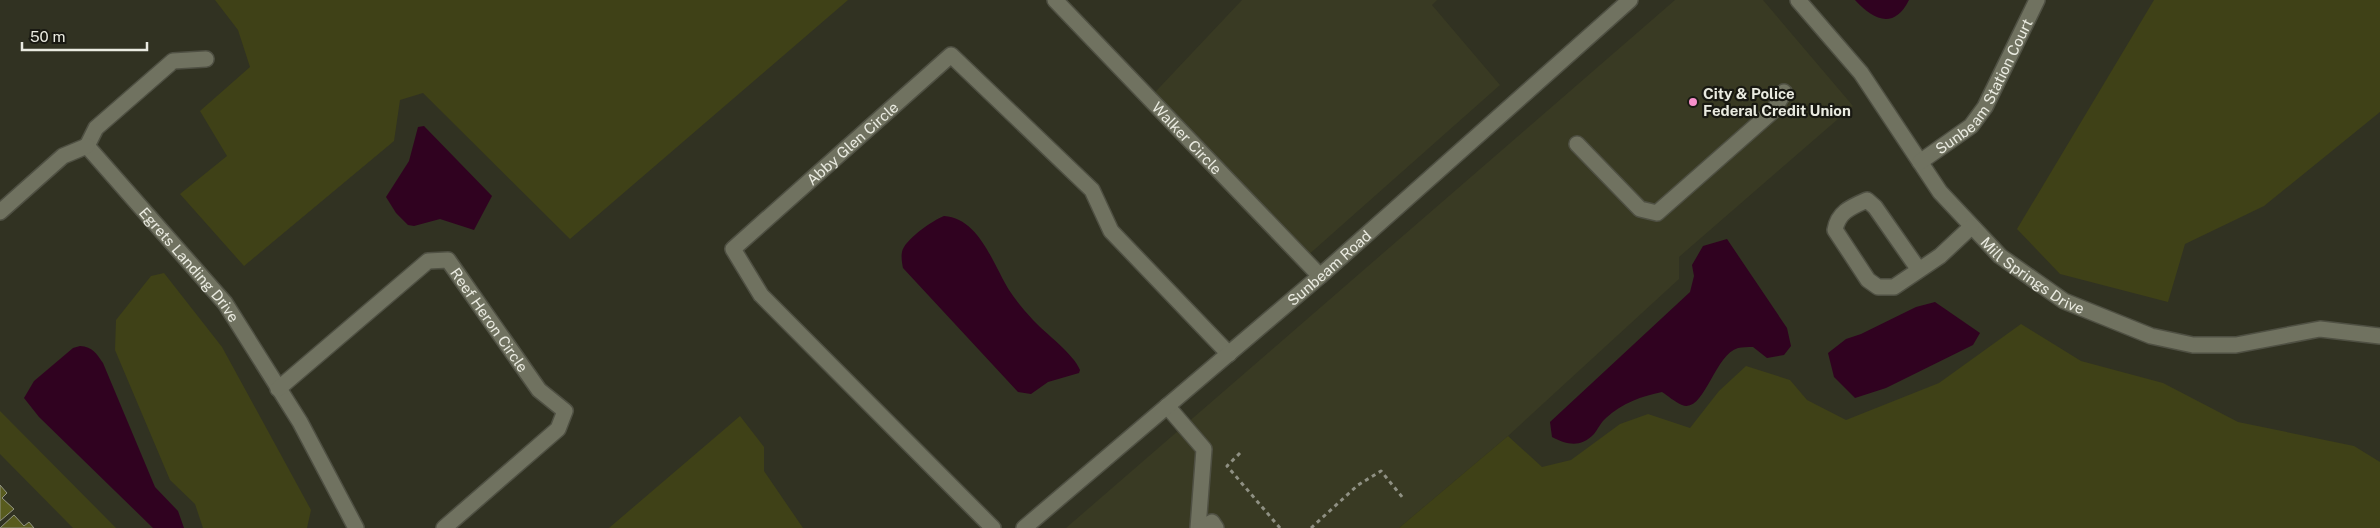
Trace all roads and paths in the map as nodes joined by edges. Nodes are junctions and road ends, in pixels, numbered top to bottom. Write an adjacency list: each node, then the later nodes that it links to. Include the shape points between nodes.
1 (1055, 0): 13 (street, Walker Circle)
2 (1630, 0): 13 (street, Sunbeam Road)
3 (1798, 0): 9 (street, Mill Springs Drive, via 1861,74)
4 (2037, 0): 9 (street, Sunbeam Station Court, via 1985,107 1971,126)
5 (206, 59): 8 (street, via 172,61 96,128)
6 (1784, 92): 7 (street, via 1774,110 1657,213 1640,209)
7 (1577, 144)
8 (87, 146): 10 (street, via 63,156); 16 (street, Egrets Landing Drive, via 224,303)
9 (1920, 162): 11 (street, Mill Springs Drive, via 1940,192)
10 (0, 212)
11 (1971, 227): 12 (street, via 1940,256); 14 (street, Mill Springs Drive, via 2000,256 2064,301 2151,336 2192,345 2236,345 2320,329)
12 (1919, 270): 12 (street, via 1894,287 1878,287 1868,280 1835,230 1837,219 1847,209 1867,200)
13 (1320, 276): 15 (street, Sunbeam Road)
14 (2380, 336)
15 (1229, 354): 17 (street, Sunbeam Road); 22 (street, Abby Glen Circle, via 1111,231 1092,190 951,55 733,249 761,295)
16 (278, 389): 20 (street, Egrets Landing Drive, via 300,422); 21 (street, Reef Heron Circle, via 428,261 448,260 539,390 565,411 558,429)
17 (1167, 406): 23 (street, Sunbeam Road); 24 (street, via 1204,449)
18 (1240, 453): 26 (path, via 1227,466)
19 (1403, 498): 27 (path, via 1381,471 1358,486)
20 (356, 528)
21 (444, 528)
22 (992, 528)
23 (1024, 528)
24 (1200, 528): 25 (street, via 1212,522)
25 (1216, 528)
26 (1280, 528)
27 (1310, 528)

